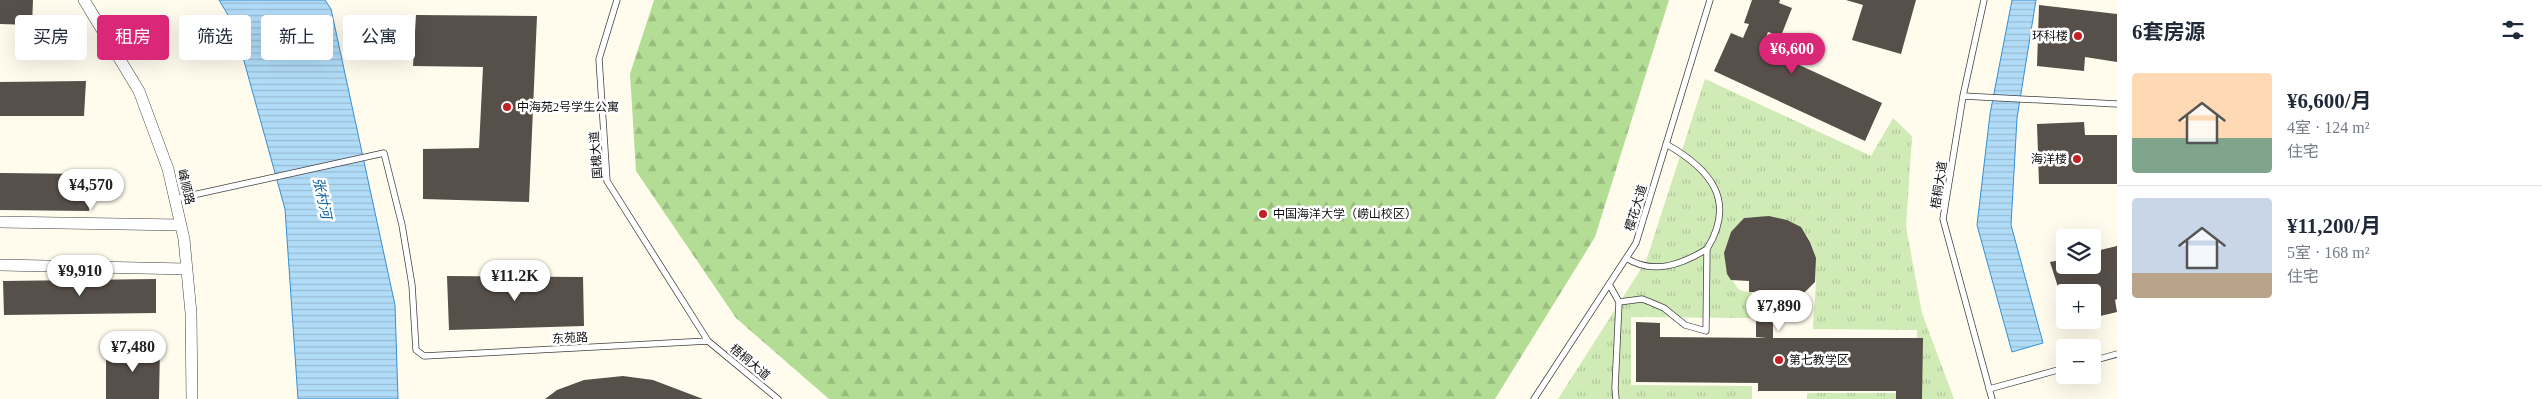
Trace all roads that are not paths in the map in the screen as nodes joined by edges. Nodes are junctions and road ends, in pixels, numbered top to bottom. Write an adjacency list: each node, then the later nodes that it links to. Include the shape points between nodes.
1 (84, 0): 8 (street, 峰顺路, via 139,91 168,169)
2 (617, 0): 17 (lane, 国槐大道, via 599,59 607,181)
3 (1710, 0): 7 (lane, 樱花大道)
4 (1984, 0): 5 (lane, 梧桐大道)
5 (1963, 96): 6 (lane); 21 (lane, 梧桐大道, via 1944,219)
6 (2117, 104)
7 (1666, 144): 11 (lane, via 1685,155 1715,185 1720,217 1715,235); 12 (lane, 樱花大道, via 1636,243)
8 (175, 199): 10 (street, 峰顺路); 17 (lane, 东苑路, via 384,153 402,225 412,285 416,350 424,356)
9 (0, 222): 10 (street)
10 (181, 225): 14 (street, 峰顺路)
11 (1706, 249): 12 (lane, via 1691,258 1657,268); 16 (lane, via 1706,331 1685,325 1664,308 1650,302)
12 (1626, 258): 15 (lane, 樱花大道)
13 (0, 266): 14 (street)
14 (186, 268): 22 (street, 峰顺路, via 191,314)
15 (1609, 284): 16 (lane); 24 (lane, 樱花大道)
16 (1619, 302): 25 (lane)
17 (708, 341): 23 (lane, 梧桐大道)
18 (2117, 354): 19 (lane)
19 (2101, 358)
20 (2056, 370): 21 (lane)
21 (1989, 389): 26 (lane, 梧桐大道)
22 (192, 399)
23 (778, 399)
24 (1534, 399)
25 (1616, 399)
26 (1992, 399)

